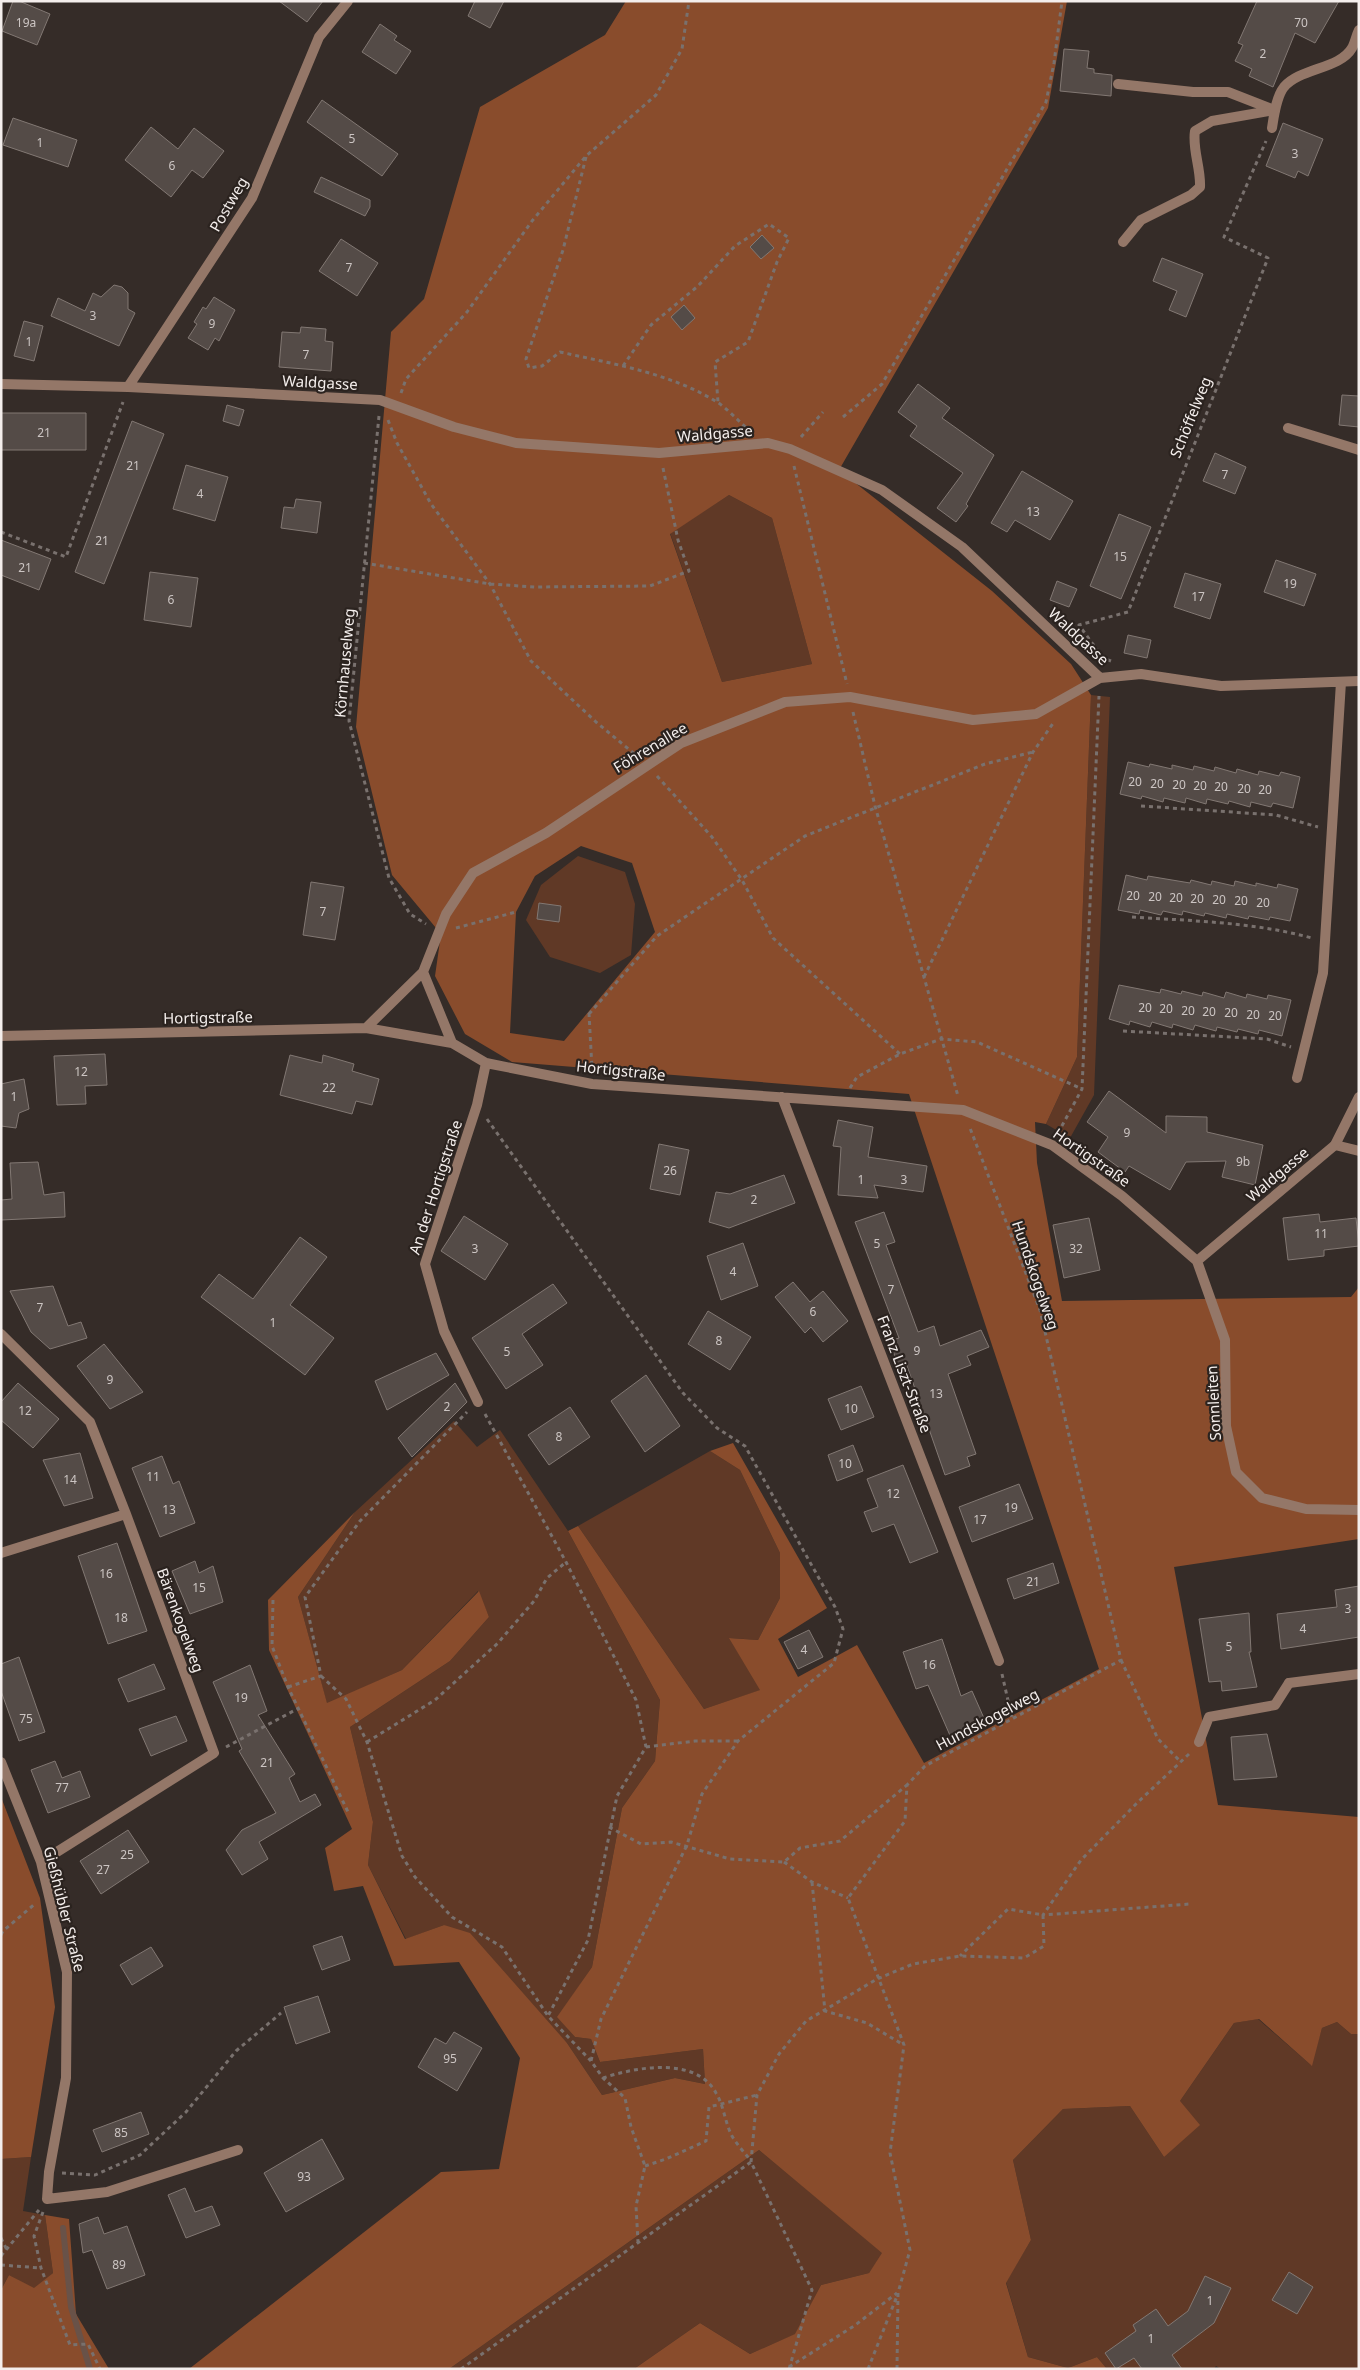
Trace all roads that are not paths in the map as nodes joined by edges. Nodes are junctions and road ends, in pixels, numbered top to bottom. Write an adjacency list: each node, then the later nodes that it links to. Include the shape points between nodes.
1 (348, 1): 8 (street, Postweg, via 319,37 252,198)
2 (1359, 30): 4 (street, via 1351,50 1333,63 1306,72 1284,87)
3 (1118, 84): 4 (street, via 1193,92 1228,92)
4 (1275, 110): 5 (street); 6 (street, via 1212,121 1195,131 1200,187 1191,195 1141,220)
5 (1270, 131)
6 (1123, 242)
7 (1, 384): 8 (street, Waldgasse)
8 (128, 387): 11 (street, Waldgasse, via 380,400 454,427 516,443 660,452 768,444 790,450 882,490 962,547)
9 (1288, 428): 10 (street)
10 (1359, 450)
11 (1100, 678): 13 (street, Waldgasse, via 1141,674 1221,686); 14 (street, Föhrenallee, via 1036,714 973,720 850,697 785,702 681,743 546,832 473,873 446,914)
12 (1359, 681): 13 (street, Waldgasse)
13 (1341, 682): 19 (street, via 1323,973)
14 (423, 972): 15 (street, Föhrenallee); 17 (street)
15 (366, 1028): 16 (street, Hortigstraße); 17 (street, Hortigstraße)
16 (1, 1036)
17 (452, 1043): 18 (street, Hortigstraße)
18 (486, 1063): 20 (street, Hortigstraße, via 592,1084); 26 (street, An der Hortigstraße, via 477,1104 425,1264 444,1331)
19 (1297, 1078)
20 (782, 1097): 24 (street, Hortigstraße, via 963,1110 1052,1145 1122,1196); 30 (street, Franz Liszt-Straße)
21 (1359, 1097): 22 (street, Waldgasse)
22 (1335, 1145): 23 (street); 24 (street, Waldgasse)
23 (1359, 1152)
24 (1197, 1262): 27 (street, Sonnleiten, via 1225,1340 1226,1426 1236,1472 1262,1498 1306,1509)
25 (1, 1334): 28 (street, Bärenkogelweg, via 90,1422)
26 (478, 1402)
27 (1359, 1510)
28 (126, 1514): 29 (street); 34 (street, Bärenkogelweg, via 214,1753)
29 (1, 1553)
30 (999, 1661)
31 (1359, 1674): 32 (street, via 1289,1683 1275,1706 1209,1717)
32 (1199, 1742)
33 (1, 1762): 34 (street, Gießhübler Straße)
34 (41, 1862): 35 (street, Gießhübler Straße, via 67,1972 66,2078 47,2199 107,2192)
35 (238, 2150)

